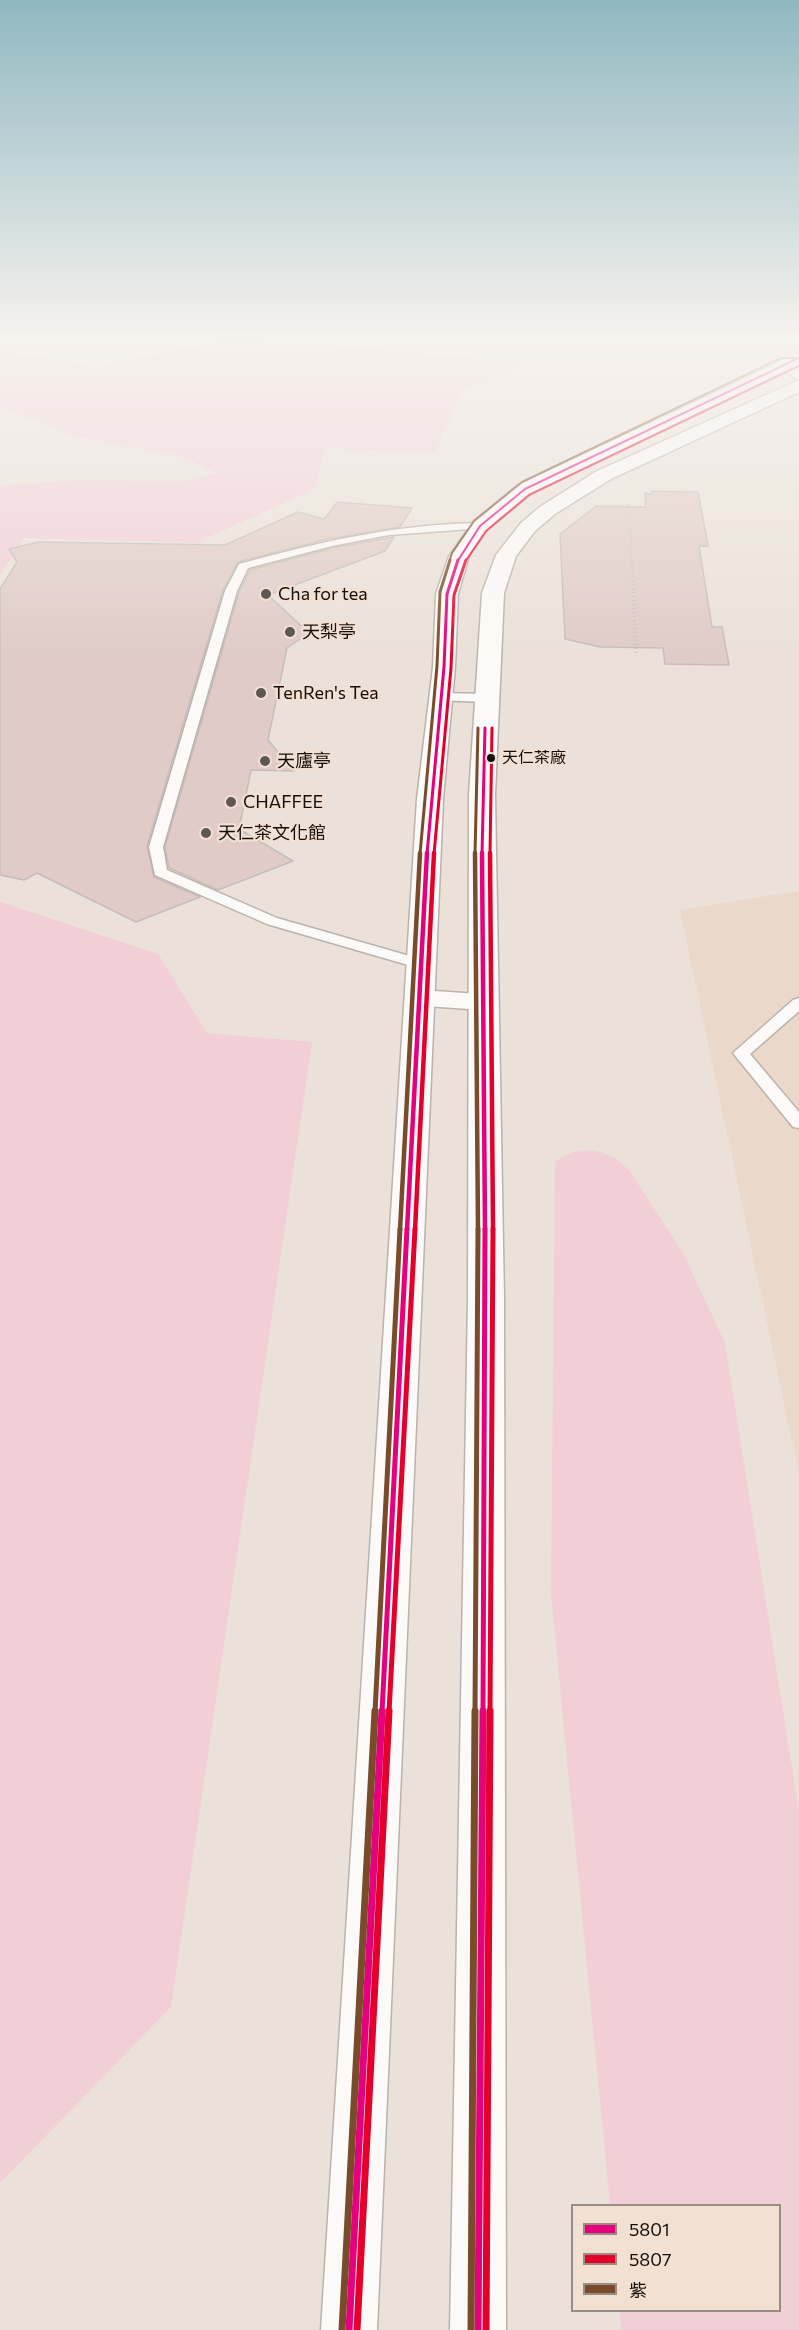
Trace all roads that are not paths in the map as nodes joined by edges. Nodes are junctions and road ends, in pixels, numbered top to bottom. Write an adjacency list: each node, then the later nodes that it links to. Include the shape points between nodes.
1 (629, 442): 3 (main road, via 525,489)
2 (676, 442): 5 (main road, via 604,475 566,499 528,527 506,555 493,593)
3 (480, 525): 4 (main road, via 459,556 447,594); 6 (lane, via 431,525 346,538 243,566 231,591 156,847 160,872 272,921)
4 (441, 697): 5 (lane); 6 (main road, via 430,799)
5 (487, 698): 8 (main road, via 482,795)
6 (422, 964): 7 (main road)
7 (420, 999): 8 (main road); 11 (main road)
8 (484, 1001): 12 (main road, via 486,1299)
9 (799, 1003): 10 (lane, via 741,1053)
10 (799, 1123)
11 (349, 2330)
12 (478, 2330)

